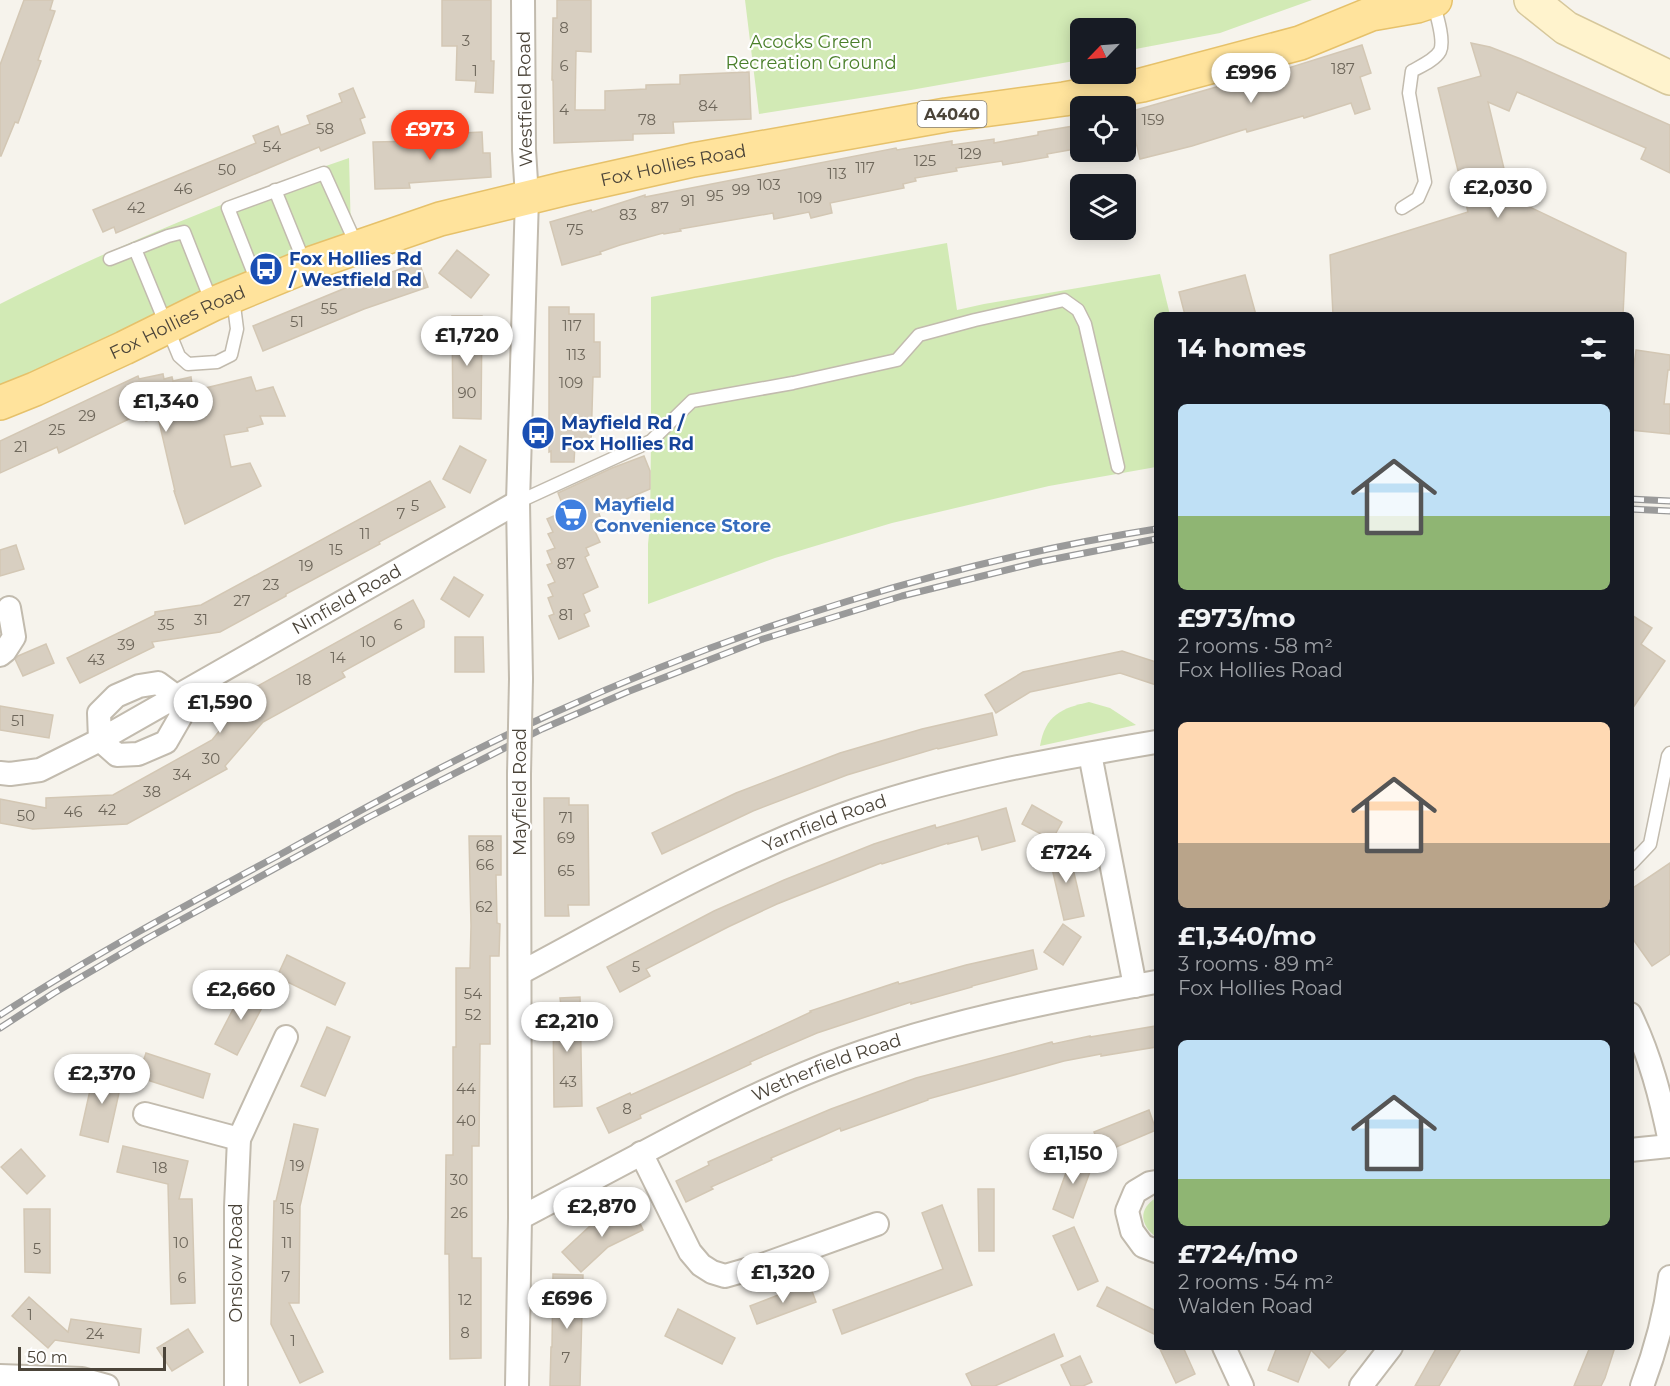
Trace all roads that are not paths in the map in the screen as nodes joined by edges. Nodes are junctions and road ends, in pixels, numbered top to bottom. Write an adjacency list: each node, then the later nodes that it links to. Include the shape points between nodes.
1 (523, 0): 7 (street, Westfield Road)
2 (1434, 0): 4 (main road, Fox Hollies Road / A4040, via 1417,6); 8 (lane, via 1442,39 1440,51 1412,71 1409,93 1425,182 1418,198)
3 (1531, 0): 5 (main road, via 1566,28)
4 (1375, 7): 7 (main road, Fox Hollies Road / A4040, via 1299,43 1142,85 693,160)
5 (1670, 78)
6 (275, 190): 9 (lane, via 324,172); 12 (lane); 13 (lane, via 228,208)
7 (528, 197): 9 (main road, Fox Hollies Road / A4040, via 440,219); 17 (street, Mayfield Road)
8 (1402, 208)
9 (357, 248): 12 (main road, Fox Hollies Road / A4040)
10 (135, 249): 11 (lane); 13 (lane, via 184,232); 14 (lane)
11 (110, 259)
12 (306, 266): 13 (main road, Fox Hollies Road / A4040)
13 (235, 295): 14 (main road, Fox Hollies Road / A4040); 14 (lane, via 237,329 231,355 217,362 188,364 179,356)
14 (167, 327): 15 (main road, Fox Hollies Road / A4040)
15 (0, 403)
16 (1118, 467): 17 (lane, via 1085,324 1078,310 1064,300 920,335 897,360 692,401 651,441)
17 (518, 501): 20 (street, Ninfield Road); 27 (street, Mayfield Road, bridge)
18 (9, 608): 19 (street, via 14,637)
19 (0, 655)
20 (177, 697): 21 (street, Ninfield Road); 21 (street, via 158,683 116,696 99,713); 21 (street, via 181,717 166,742 138,754 117,755)
21 (100, 740): 25 (street, Ninfield Road, via 40,770)
22 (1154, 742): 24 (street, Yarnfield Road)
23 (1670, 753): 26 (lane, via 1650,844)
24 (1090, 754): 27 (street, Yarnfield Road, via 915,791 842,815 704,874); 28 (street)
25 (0, 773)
26 (1634, 861)
27 (520, 973): 37 (street, Mayfield Road)
28 (1146, 984): 35 (street, Wetherfield Road, via 982,1017 842,1059 730,1107)
29 (1634, 1024): 33 (street, via 1652,1069)
30 (285, 1037): 32 (street, Onslow Road)
31 (145, 1114): 32 (street)
32 (238, 1139): 45 (street, Onslow Road)
33 (1670, 1144): 34 (street)
34 (1634, 1149)
35 (641, 1153): 37 (street, Wetherfield Road); 38 (street, via 690,1252 701,1265 725,1276)
36 (1154, 1182): 39 (street, via 1135,1192 1127,1211 1132,1231 1143,1246)
37 (520, 1218): 46 (street, Mayfield Road)
38 (877, 1224)
39 (1154, 1250)
40 (1670, 1277): 49 (street, via 1665,1313)
41 (1225, 1350): 47 (street)
42 (1389, 1350): 48 (street)
43 (0, 1376): 44 (street, via 82,1379)
44 (107, 1386)
45 (236, 1386)
46 (517, 1386)
47 (1242, 1386)
48 (1361, 1386)
49 (1642, 1386)

